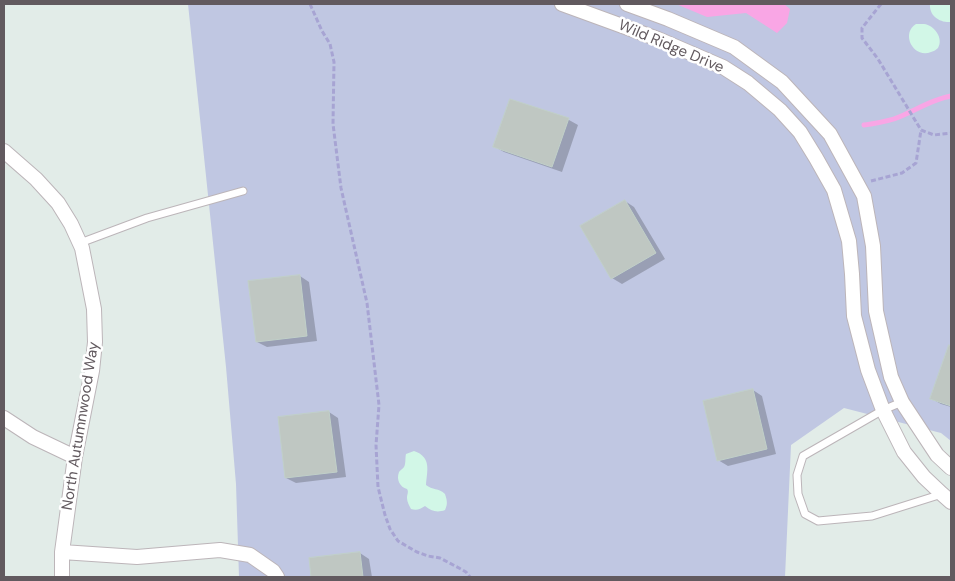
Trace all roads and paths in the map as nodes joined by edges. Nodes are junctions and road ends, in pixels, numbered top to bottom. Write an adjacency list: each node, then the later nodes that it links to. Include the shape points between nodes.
1 (310, 4): 22 (path, via 330,44 334,62 334,133 341,188 368,312 379,405 376,445 378,487 385,515 398,541 460,568)
2 (562, 4): 6 (street, Wild Ridge Drive)
3 (626, 4): 5 (street, Wild Ridge Drive)
4 (881, 4): 7 (path, via 862,28 862,38)
5 (668, 19): 6 (street); 10 (street, Wild Ridge Drive, via 734,48 782,82 830,134)
6 (658, 40): 14 (street, Wild Ridge Drive, via 723,67 748,83 800,132 816,158 834,190 849,241 854,316 868,370)
7 (921, 130): 8 (path, via 934,135); 10 (path, via 916,163 902,174)
8 (951, 133)
9 (4, 151): 12 (street, North Autumnwood Way, via 58,203)
10 (857, 184): 13 (street, Wild Ridge Drive, via 864,196 873,246 876,311 891,377)
11 (243, 191): 12 (lane, via 147,218)
12 (80, 243): 16 (street, North Autumnwood Way, via 94,310 95,342)
13 (902, 402): 14 (lane); 17 (street, Wild Ridge Drive, via 936,456)
14 (883, 410): 18 (street, Wild Ridge Drive, via 904,452 924,478); 18 (lane, via 803,456 797,475 798,494 805,514 818,521 872,516)
15 (4, 418): 16 (street, via 33,437)
16 (75, 457): 19 (street, North Autumnwood Way)
17 (951, 468)
18 (947, 498)
19 (62, 552): 20 (street, North Autumnwood Way); 21 (street, via 137,557 220,550 250,555)
20 (62, 577)
21 (277, 577)
22 (470, 577)

